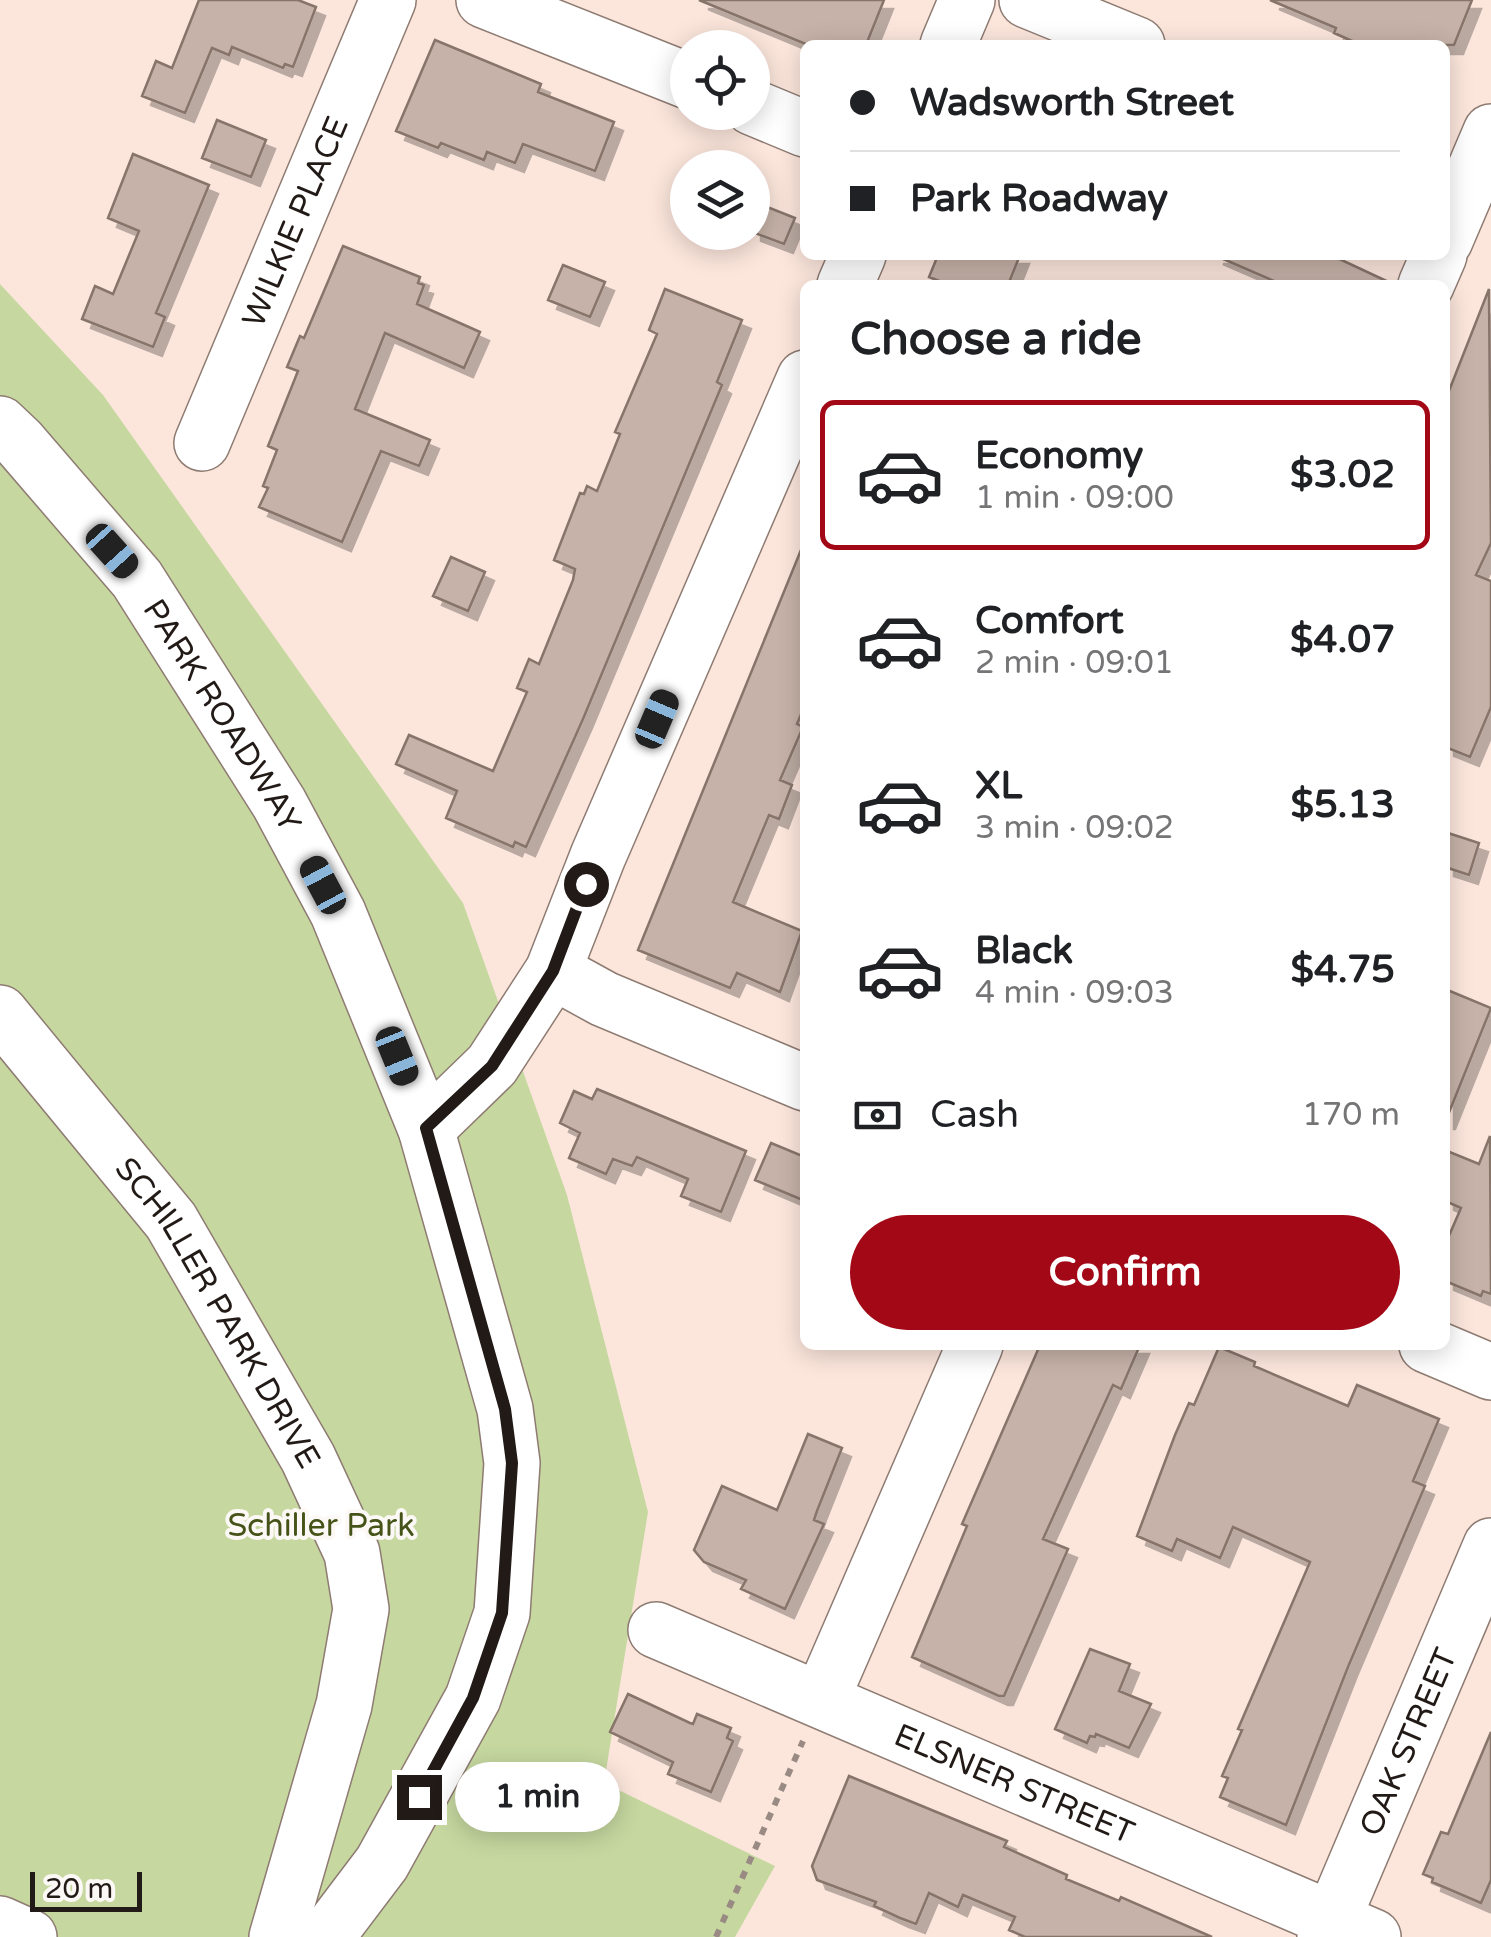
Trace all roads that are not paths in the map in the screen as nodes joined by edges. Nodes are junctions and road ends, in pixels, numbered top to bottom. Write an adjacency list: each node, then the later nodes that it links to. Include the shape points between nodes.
1 (388, 0): 14 (street, WILKIE PLACE)
2 (484, 0): 7 (street)
3 (968, 0): 5 (street)
4 (1027, 0): 6 (street)
5 (950, 40)
6 (1125, 40)
7 (670, 75)
8 (770, 115): 9 (street)
9 (800, 126)
10 (1474, 168): 11 (street)
11 (1450, 228)
12 (800, 390): 15 (street)
13 (0, 424): 18 (street, PARK ROADWAY, via 138,579 279,803 338,913)
14 (202, 444)
15 (553, 971): 17 (street); 18 (street, via 492,1066)
16 (0, 1013): 28 (street, SCHILLER PARK DRIVE, via 171,1221 308,1458 352,1553 361,1609 344,1705)
17 (800, 1081)
18 (426, 1128): 29 (street, PARK ROADWAY, via 505,1409 512,1463 502,1613 473,1698 382,1862)
19 (973, 1350): 24 (street)
20 (1439, 1350): 21 (street)
21 (1491, 1372)
22 (1491, 1546): 26 (street, OAK STREET)
23 (656, 1630): 24 (street, ELSNER STREET)
24 (821, 1700): 26 (street, ELSNER STREET)
25 (0, 1924): 27 (street)
26 (1343, 1931)
27 (29, 1937)
28 (277, 1937)
29 (326, 1937)

